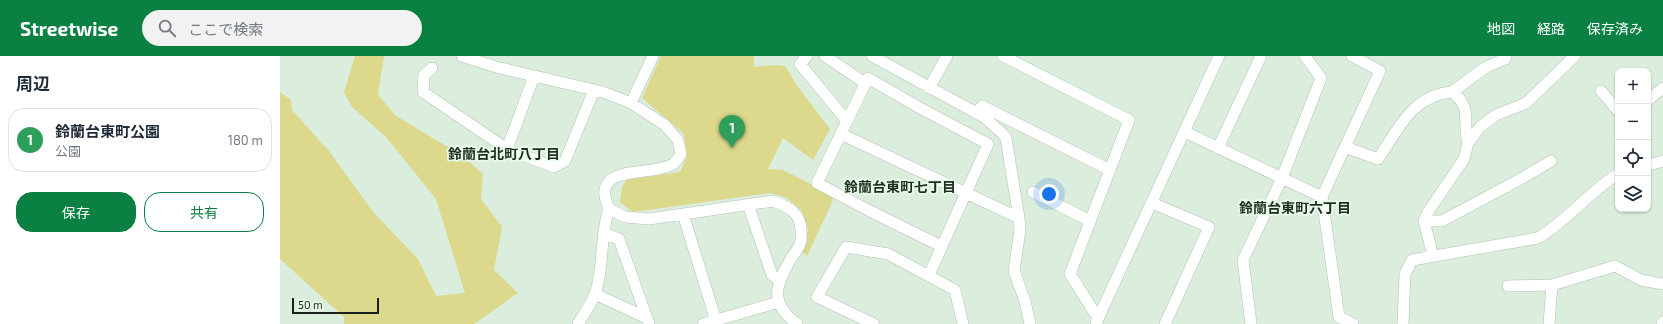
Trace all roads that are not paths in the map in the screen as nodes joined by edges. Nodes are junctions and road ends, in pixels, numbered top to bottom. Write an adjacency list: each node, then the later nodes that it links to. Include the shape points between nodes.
1 (462, 56): 15 (street)
2 (653, 56): 23 (street)
3 (807, 56): 26 (street, via 800,64)
4 (825, 56): 16 (street)
5 (872, 56): 17 (street)
6 (946, 56): 17 (street)
7 (1003, 56): 36 (street, via 1129,120)
8 (1219, 56): 27 (street)
9 (1261, 56): 31 (street)
10 (1305, 56): 38 (street, via 1321,78)
11 (1352, 56): 30 (street, via 1380,70)
12 (1506, 56): 21 (street)
13 (1575, 56): 29 (street, via 1526,103 1496,115 1480,127)
14 (432, 68): 32 (street, via 424,75 423,92)
15 (534, 76): 19 (street); 32 (street)
16 (865, 83): 26 (street); 40 (street, via 868,78 988,144)
17 (929, 88): 25 (street)
18 (1663, 88): 22 (street)
19 (594, 90): 23 (street); 32 (street, via 565,161 554,167)
20 (1601, 91): 24 (street)
21 (1452, 92): 29 (street, via 1460,98 1466,109 1465,131); 30 (street, via 1438,93 1414,107 1378,159)
22 (1651, 98)
23 (631, 103): 44 (street, via 665,125 678,140 681,154 674,163 661,169 619,174 607,183 603,196)
24 (1615, 107)
25 (976, 113): 36 (street, via 982,106); 46 (street, via 984,117 1006,138)
26 (847, 121): 28 (street)
27 (1185, 132): 31 (street); 42 (street)
28 (841, 134): 40 (street); 50 (street, via 817,183)
29 (1468, 143): 48 (street, via 1464,159)
30 (1345, 147): 41 (street)
31 (1218, 148): 38 (street)
32 (507, 149)
33 (1550, 161): 48 (street, via 1442,221)
34 (1663, 162): 35 (street)
35 (1651, 164)
36 (1110, 170): 47 (street)
37 (1615, 176): 51 (street, via 1599,186 1556,227 1538,238)
38 (1282, 178): 41 (street); 69 (street, via 1243,260)
39 (1033, 192): 47 (street)
40 (966, 194): 46 (street); 50 (street)
41 (1322, 197): 70 (street, via 1339,317)
42 (1152, 203): 60 (street); 68 (street, via 1209,227)
43 (748, 204): 45 (street); 53 (street, via 772,275); 53 (street, via 773,201 789,207 802,225 801,241)
44 (609, 209): 45 (street, via 625,217 649,219); 49 (street, via 604,221)
45 (683, 214): 61 (street)
46 (1019, 218): 67 (street, via 1020,230 1014,271)
47 (1090, 221): 60 (street, via 1070,274)
48 (1424, 221): 51 (street)
49 (605, 234): 57 (street); 59 (street, via 619,239)
50 (942, 246): 52 (street)
51 (1433, 256): 71 (street, via 1412,260 1405,274)
52 (929, 275): 65 (street, via 888,254 846,247 818,297); 66 (street, via 955,290)
53 (779, 280): 58 (street)
54 (1552, 284): 55 (street, via 1615,266 1641,280); 56 (street); 72 (street)
55 (1663, 284)
56 (1508, 286)
57 (595, 294): 59 (street); 62 (street)
58 (779, 302): 61 (street); 64 (street, via 781,310)
59 (648, 321)
60 (1097, 321)
61 (716, 322): 63 (street)
62 (578, 324)
63 (703, 324)
64 (797, 324)
65 (874, 324)
66 (963, 324)
67 (1030, 324)
68 (1165, 324)
69 (1251, 324)
70 (1352, 324)
71 (1403, 324)
72 (1549, 324)

